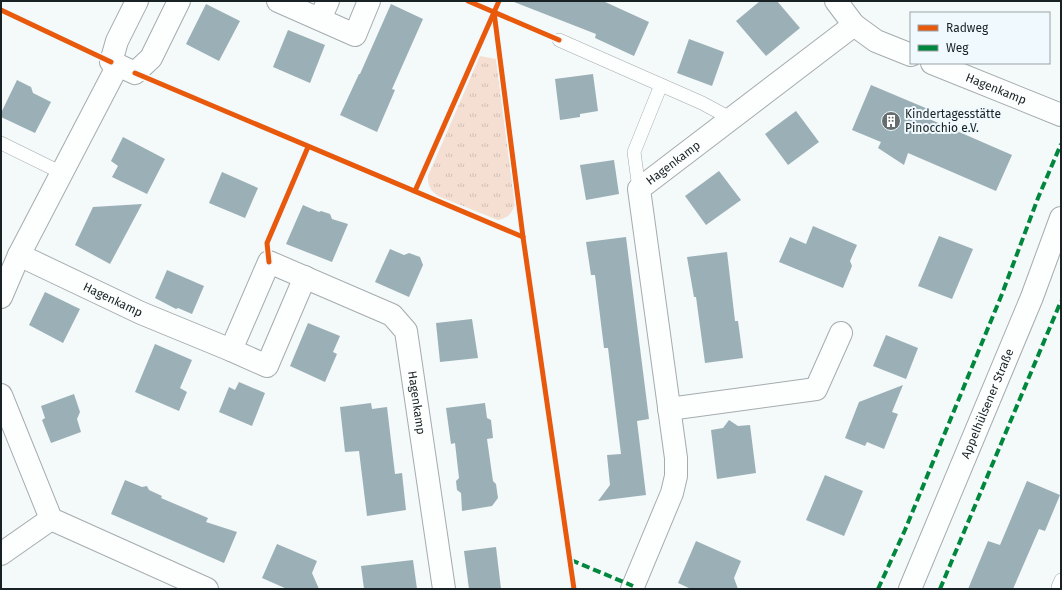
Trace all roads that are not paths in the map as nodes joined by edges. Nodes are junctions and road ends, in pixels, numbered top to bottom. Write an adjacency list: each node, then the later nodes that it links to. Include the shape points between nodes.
1 (138, 1): 11 (street, via 117,41 112,62)
2 (179, 1): 11 (street, via 151,58 135,73)
3 (278, 1): 6 (street)
4 (369, 1): 6 (street, via 355,35)
5 (836, 1): 7 (street)
6 (324, 10)
7 (854, 25): 9 (street, via 876,41); 14 (street, Hagenkamp)
8 (559, 40): 12 (lane)
9 (910, 55)
10 (935, 64): 13 (street, Hagenkamp)
11 (118, 65): 16 (street)
12 (661, 85): 14 (lane, via 702,102); 17 (lane, via 634,152)
13 (1061, 114)
14 (730, 118): 17 (street, Hagenkamp)
15 (1, 143): 16 (lane)
16 (62, 173): 19 (street)
17 (639, 189): 25 (street, Hagenkamp)
18 (1061, 218): 31 (street, Appelhülsener Straße, via 1032,297)
19 (18, 255): 21 (street); 23 (street, Hagenkamp, via 141,313)
20 (305, 277): 23 (street, Hagenkamp, via 269,262); 23 (street, Hagenkamp, via 267,366); 29 (street, Hagenkamp, via 392,315 406,331)
21 (1, 297)
22 (841, 333): 25 (street, via 816,389)
23 (231, 350)
24 (1, 395): 26 (street)
25 (669, 409): 30 (street, Hagenkamp, via 676,476 672,493)
26 (51, 519): 27 (street); 28 (street)
27 (1, 554)
28 (201, 588)
29 (444, 589)
30 (632, 589)
31 (910, 589)

